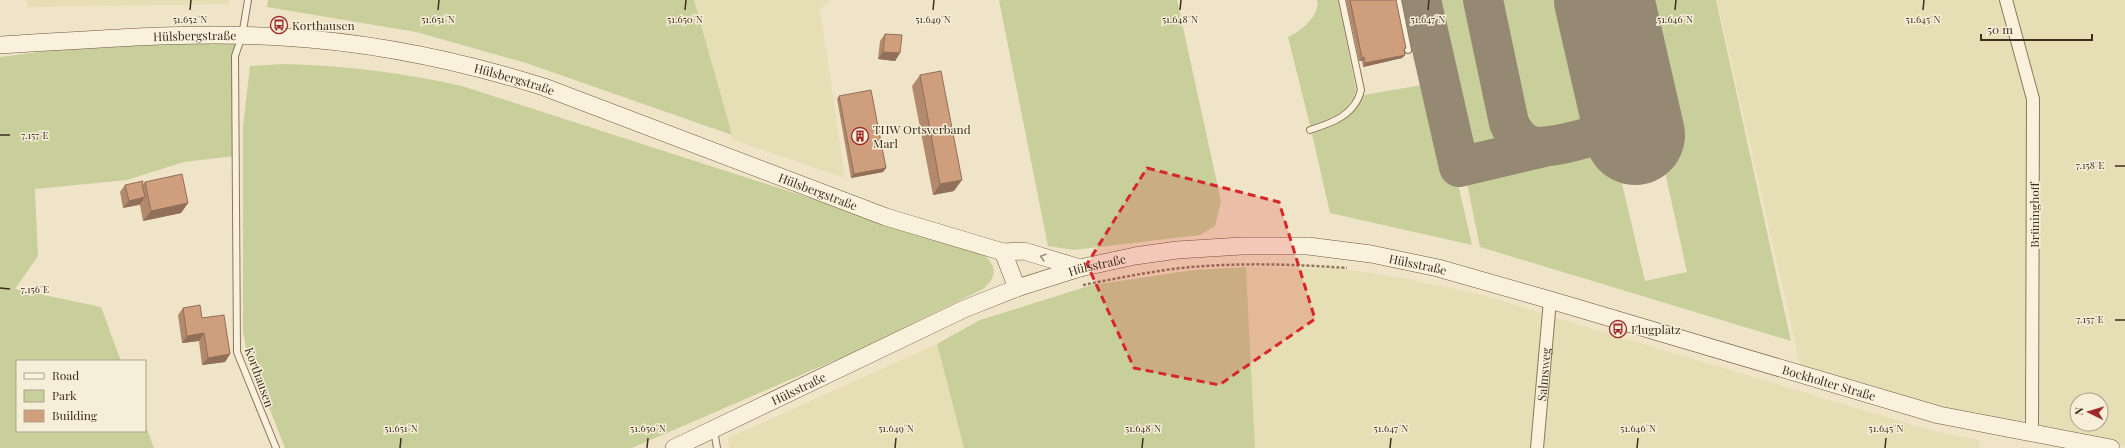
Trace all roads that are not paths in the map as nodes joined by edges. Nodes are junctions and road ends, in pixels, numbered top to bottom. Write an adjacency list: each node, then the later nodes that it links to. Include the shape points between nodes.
1 (248, 0): 5 (lane, Korthausen)
2 (1342, 0): 8 (lane, via 1361,90 1360,96 1342,117)
3 (1398, 0): 7 (lane)
4 (2006, 0): 14 (street, Brüninghoff, via 2033,99)
5 (242, 36): 6 (street, Hülsbergstraße); 9 (street, Hülsbergstraße, via 297,38 393,48 493,71 544,87 886,217); 15 (lane, Korthausen, via 235,56 237,352)
6 (0, 45)
7 (1408, 50)
8 (1310, 130)
9 (1003, 252): 10 (street, Hülsbergstraße, one-way to 9, via 1024,251); 11 (street)
10 (1080, 268): 11 (street, Hülsstraße); 12 (street, Hülsstraße, via 1177,250 1242,246 1308,246 1371,254 1438,268)
11 (1017, 288): 13 (street, Hülsstraße, via 964,309)
12 (1550, 300): 14 (street, Bockholter Straße, via 1939,415); 18 (street, Salmsweg)
13 (713, 428): 16 (street, Hülsstraße); 17 (lane)
14 (2032, 434): 19 (street, Bockholter Straße)
15 (276, 448)
16 (674, 448)
17 (717, 448)
18 (1536, 448)
19 (2111, 448)

